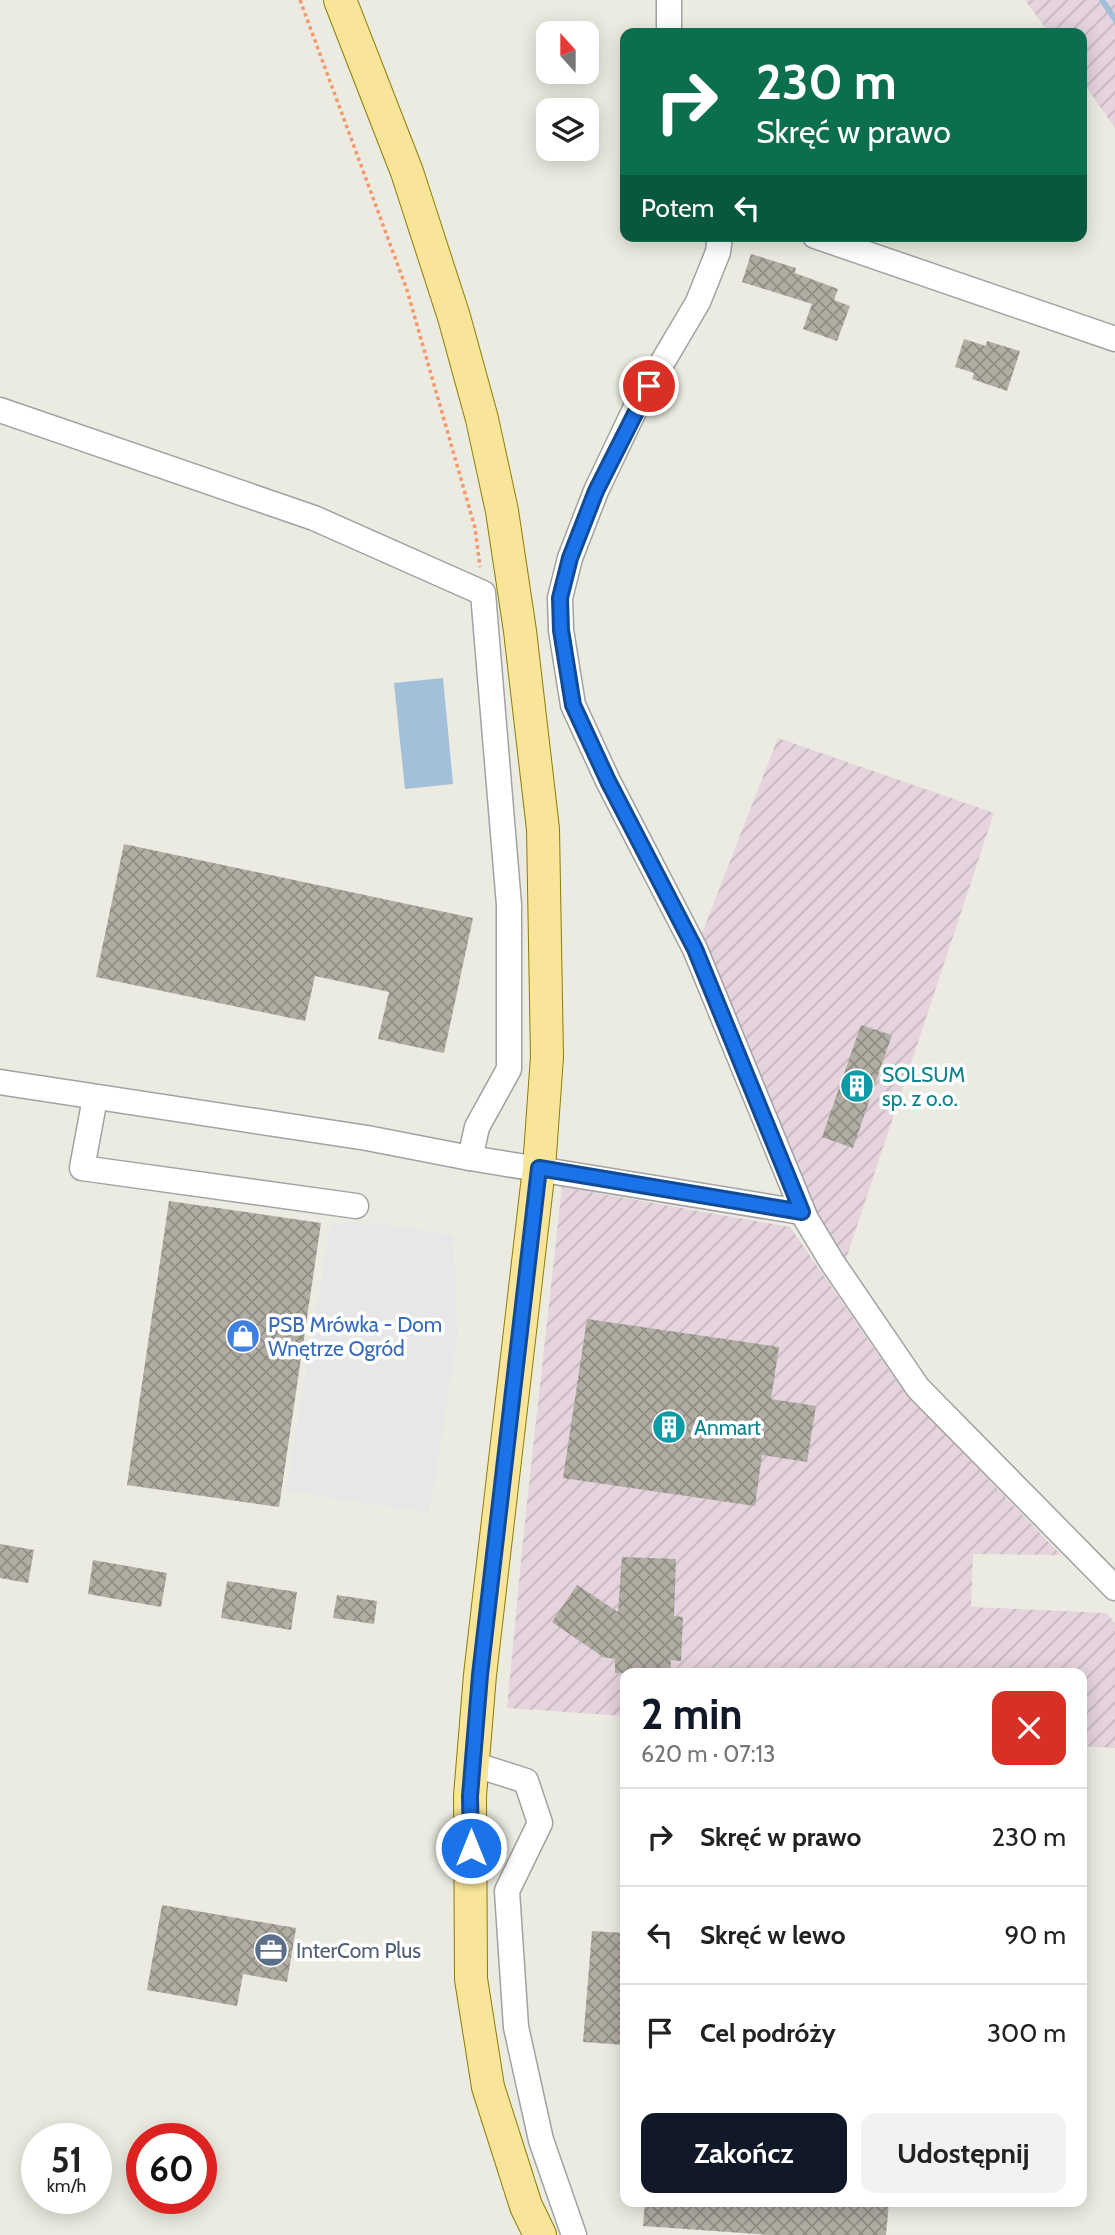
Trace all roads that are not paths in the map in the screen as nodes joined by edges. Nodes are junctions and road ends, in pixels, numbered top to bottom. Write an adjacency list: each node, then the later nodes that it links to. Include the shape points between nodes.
1 (340, 0): 11 (main road, via 407,172 454,317 502,511 543,829 547,1057)
2 (669, 0): 3 (street)
3 (669, 28)
4 (719, 242): 13 (street, via 698,302 636,407 592,502 563,585 561,630 573,705 695,949)
5 (832, 242): 6 (street)
6 (1115, 339)
7 (0, 410): 10 (street, via 314,518 483,593 509,905 509,1069 477,1127)
8 (0, 1082): 9 (street)
9 (95, 1098): 10 (street); 12 (street, via 82,1168)
10 (470, 1158): 11 (street)
11 (539, 1168): 13 (street); 15 (main road)
12 (356, 1206)
13 (802, 1212): 14 (street, via 918,1388)
14 (1115, 1588)
15 (473, 1764): 16 (main road, via 471,1979 488,2087 526,2206); 17 (street, via 526,1781 540,1823 508,1891 516,2027 541,2140)
16 (540, 2235)
17 (574, 2235)

